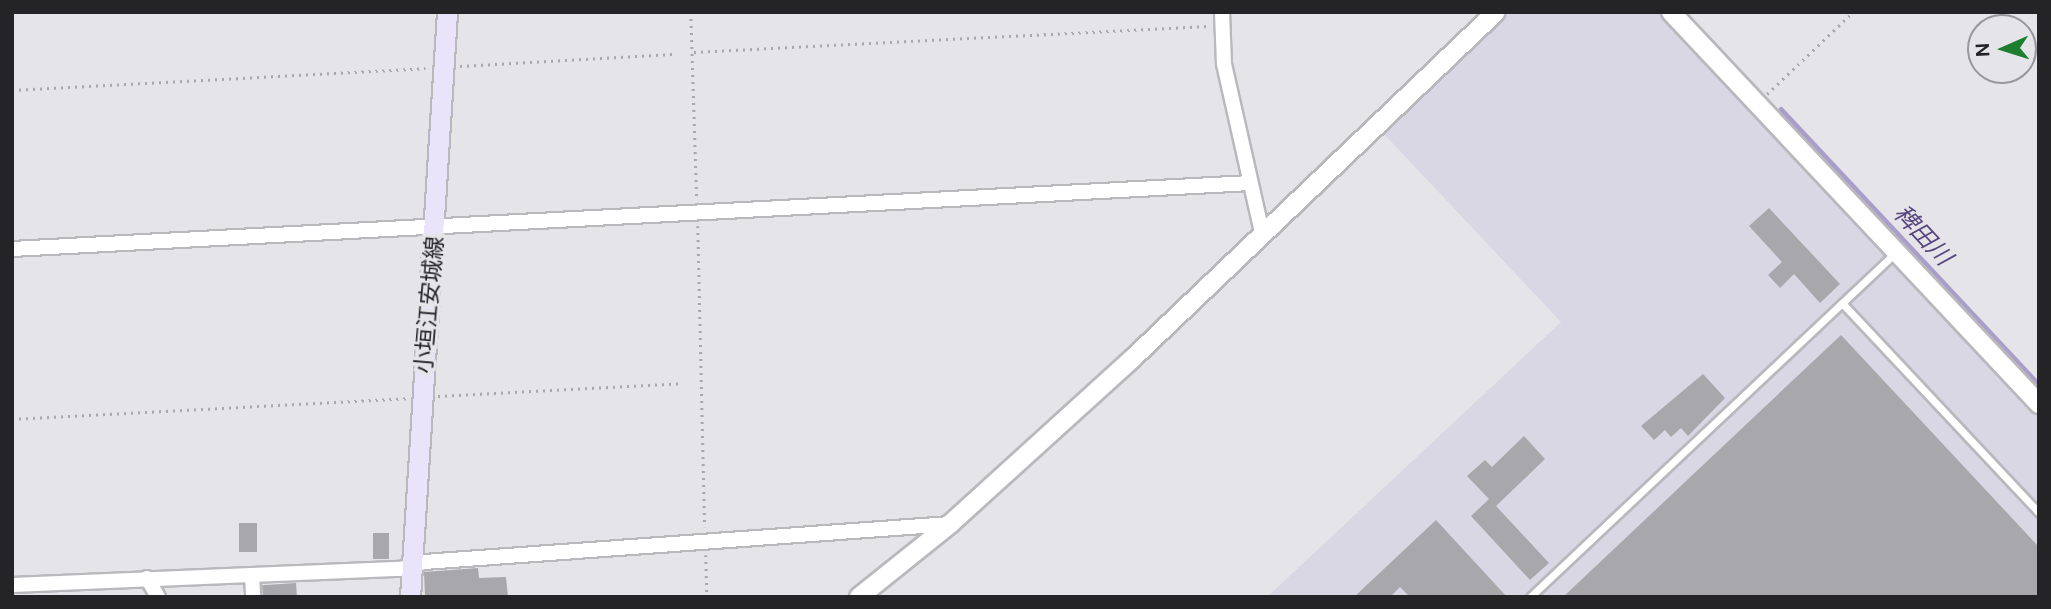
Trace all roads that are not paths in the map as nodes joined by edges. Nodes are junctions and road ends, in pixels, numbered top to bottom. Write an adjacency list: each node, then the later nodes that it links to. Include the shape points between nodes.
1 (447, 12): 6 (main road, 小垣江安城線)
2 (1496, 12): 7 (street)
3 (1671, 12): 9 (street)
4 (1222, 19): 5 (street, via 1224,64)
5 (1249, 183): 6 (street); 7 (street)
6 (435, 228): 8 (street); 14 (main road, 小垣江安城線)
7 (1262, 233): 13 (street)
8 (12, 249)
9 (1895, 253): 10 (lane); 11 (street)
10 (1842, 303): 12 (lane); 22 (lane)
11 (2039, 404)
12 (2039, 513)
13 (950, 524): 14 (street); 21 (street)
14 (413, 566): 15 (street); 20 (main road, 小垣江安城線)
15 (252, 575): 16 (street); 19 (street)
16 (147, 578): 17 (street); 18 (street)
17 (12, 585)
18 (158, 597)
19 (253, 597)
20 (410, 597)
21 (859, 597)
22 (1530, 597)

